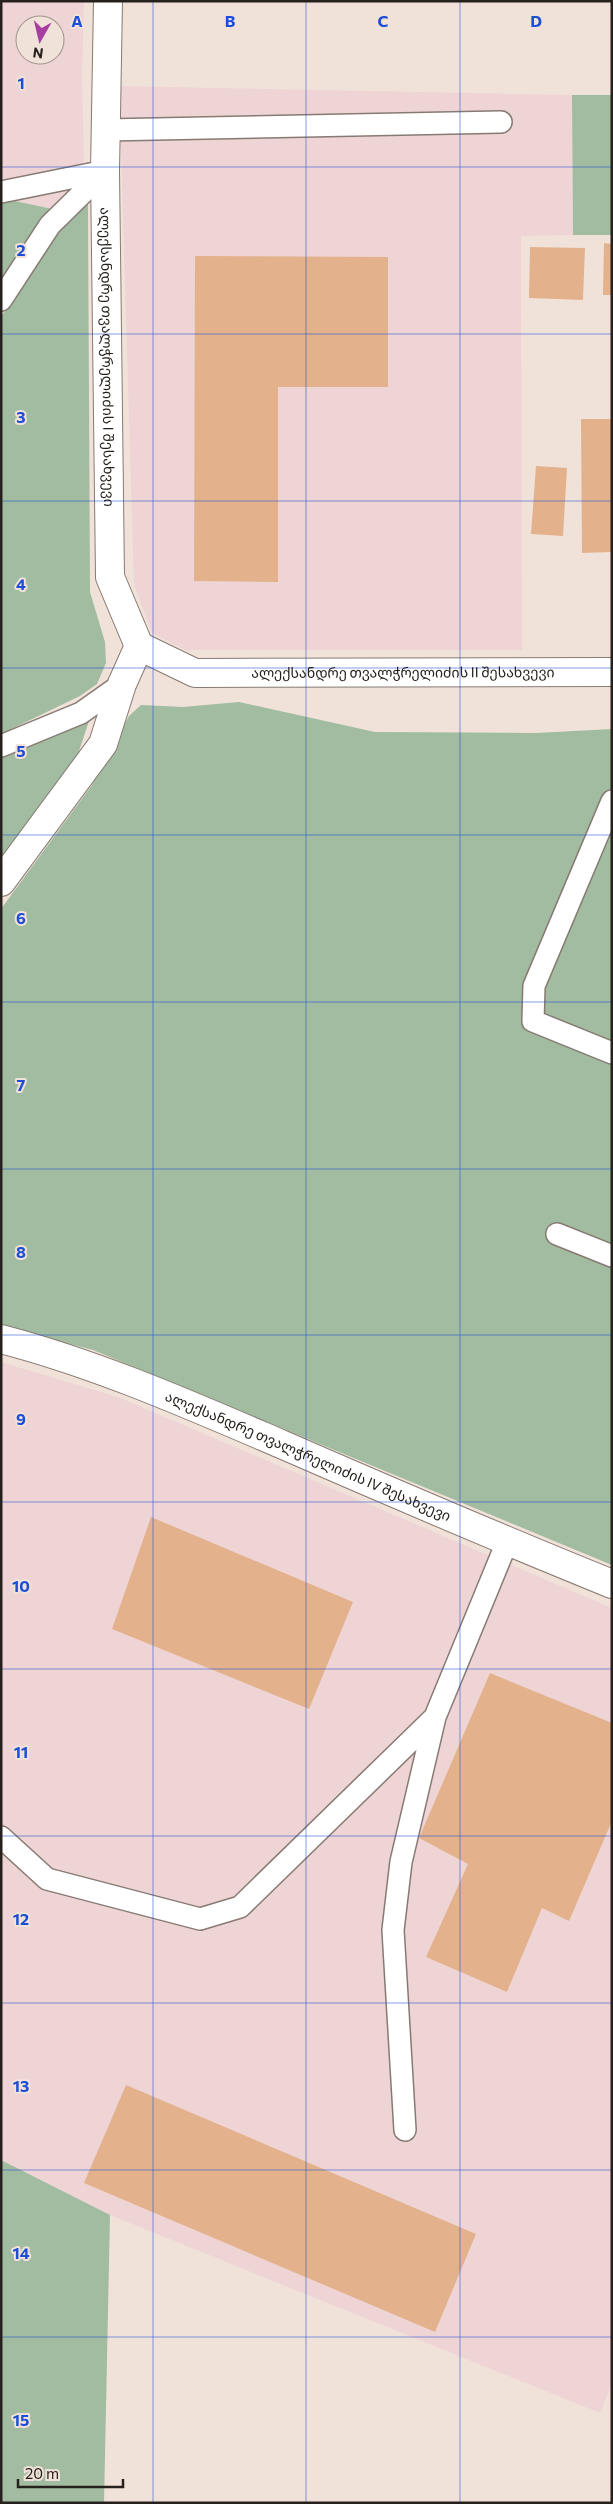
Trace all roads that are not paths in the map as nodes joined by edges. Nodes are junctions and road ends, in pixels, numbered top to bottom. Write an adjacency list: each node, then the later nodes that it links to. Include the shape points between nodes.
1 (108, 1): 3 (street, ალექსანდრე თვალჭრელიძის I შესახვევი)
2 (501, 122): 3 (lane)
3 (106, 130): 4 (street, ალექსანდრე თვალჭრელიძის I შესახვევი)
4 (105, 171): 5 (lane); 6 (lane, via 50,225); 7 (street, ალექსანდრე თვალჭრელიძის I შესახვევი, via 110,576)
5 (1, 192)
6 (1, 300)
7 (139, 646): 8 (street, ალექსანდრე თვალჭრელიძის II შესახვევი, via 195,673); 9 (street)
8 (612, 672)
9 (122, 684): 10 (lane, via 81,714); 12 (street, via 103,744)
10 (1, 746)
11 (612, 800): 13 (lane, via 534,986 533,1021)
12 (1, 882)
13 (612, 1053)
14 (557, 1234): 15 (lane)
15 (612, 1256)
16 (1, 1339): 17 (street, ალექსანდრე თვალჭრელიძის IV შესახვევი, via 42,1349 205,1412)
17 (507, 1542): 18 (street, ალექსანდრე თვალჭრელიძის IV შესახვევი); 19 (lane)
18 (612, 1584)
19 (434, 1717): 20 (lane, via 240,1907 200,1919 47,1880); 21 (lane, via 401,1862 393,1930)
20 (1, 1837)
21 (405, 2130)

